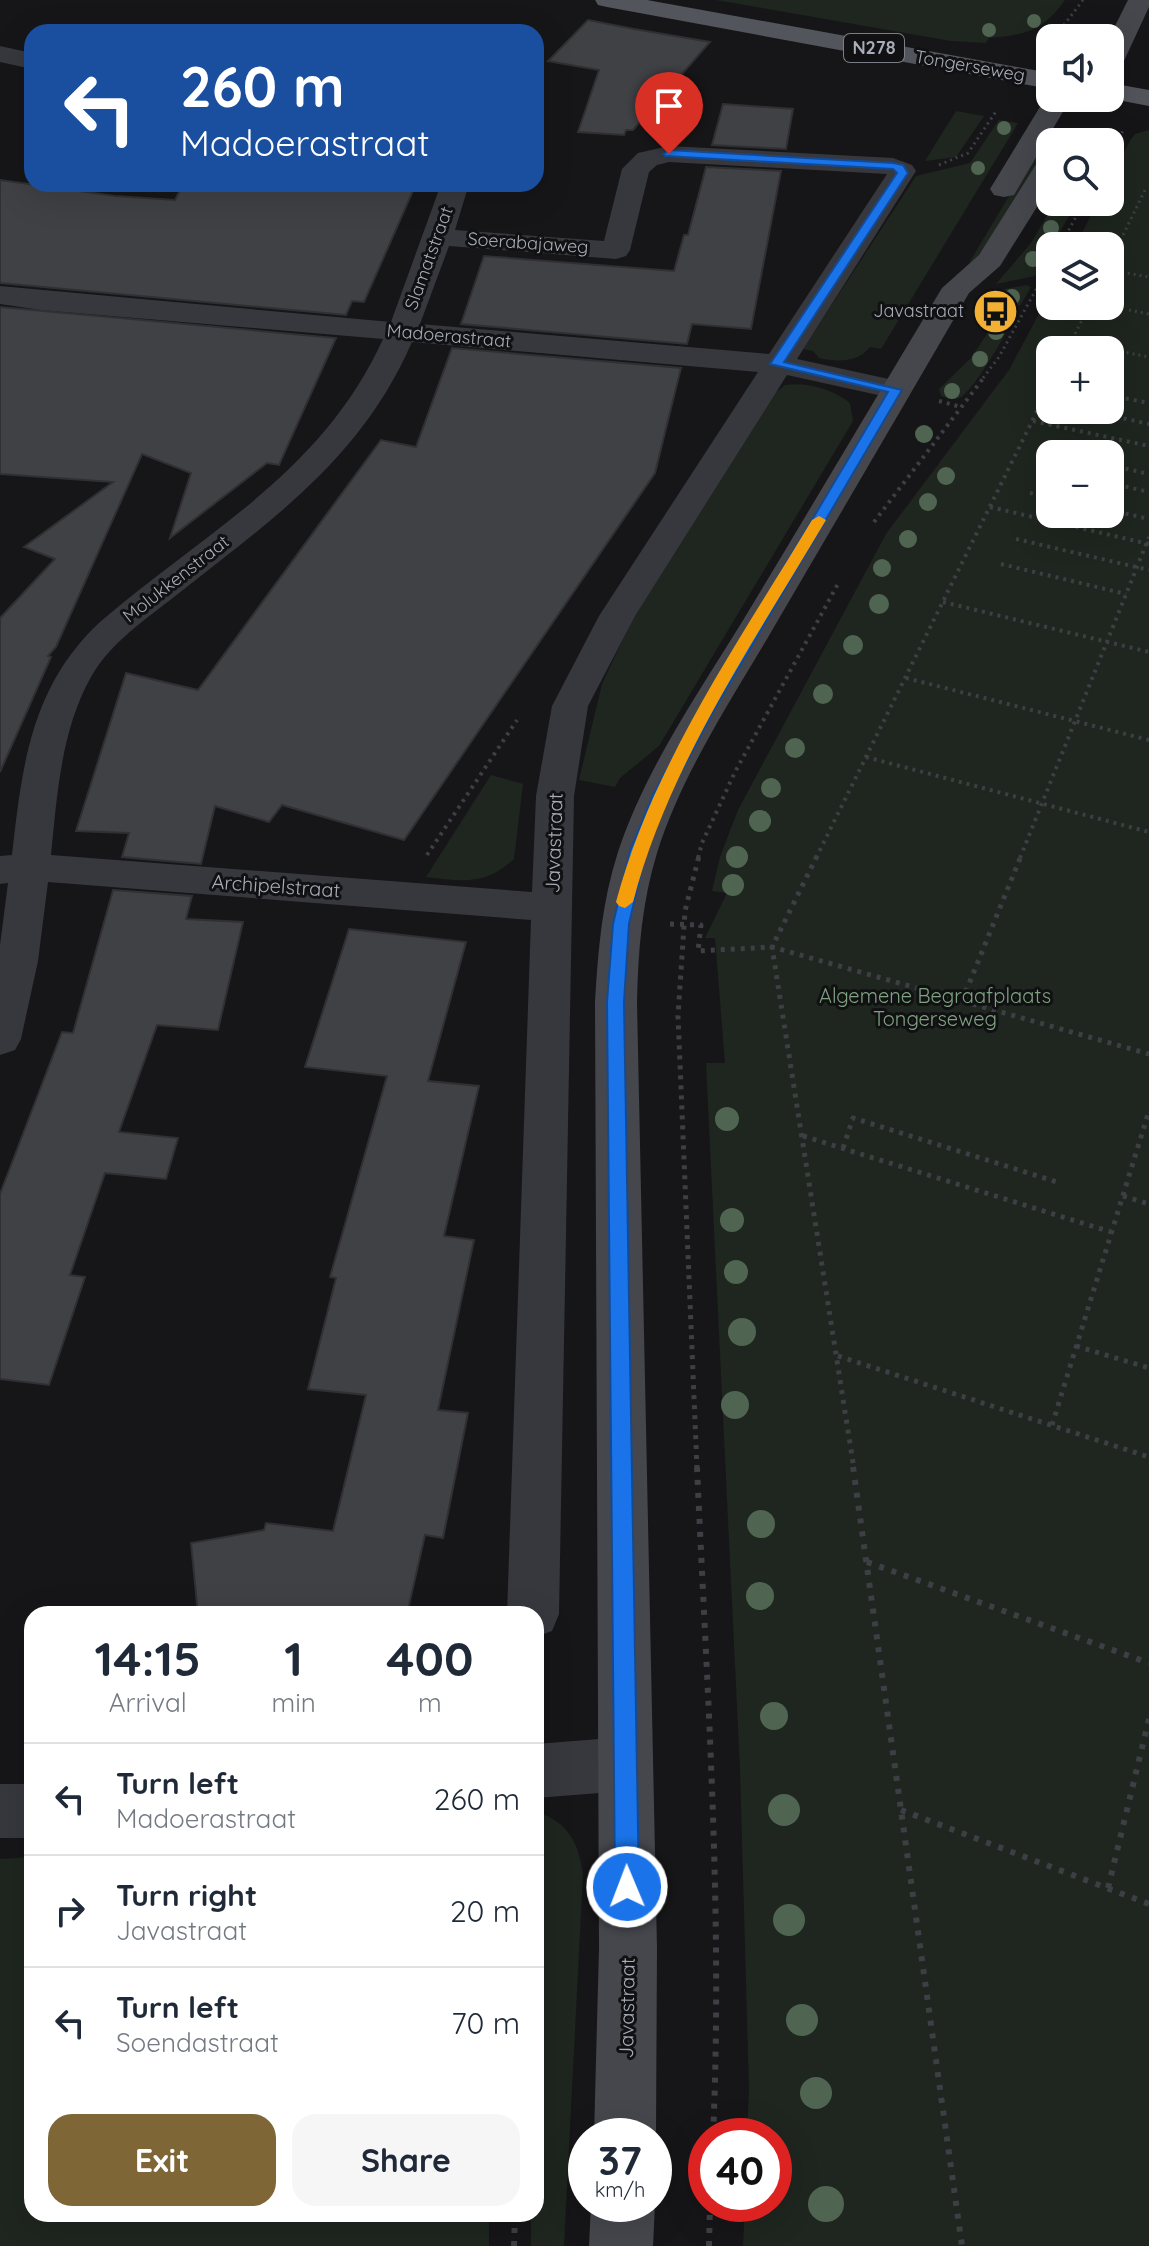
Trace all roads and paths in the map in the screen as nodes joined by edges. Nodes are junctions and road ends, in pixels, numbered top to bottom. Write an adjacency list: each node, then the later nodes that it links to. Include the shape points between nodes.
1 (607, 0): 9 (main road, Tongerseweg / N278)
2 (1083, 0): 7 (path, via 1059,29)
3 (1115, 0): 5 (street)
4 (1140, 0): 6 (street)
5 (1102, 24)
6 (1124, 34)
7 (1031, 41)
8 (18, 57): 10 (street)
9 (1036, 78)
10 (0, 81)
11 (1124, 94): 12 (main road)
12 (1149, 98)
13 (1050, 112): 23 (street, Javastraat, via 965,254)
14 (994, 114): 15 (path, via 965,159)
15 (917, 168): 20 (street, Soerabajaweg, via 669,154 648,159 636,169 616,250); 31 (street, Javastraat, via 895,185)
16 (1036, 186): 23 (street, Javastraat, via 990,260)
17 (1149, 191): 19 (path)
18 (453, 192): 20 (street, Slamatstraat)
19 (1124, 233)
20 (440, 237): 28 (street, Slamatstraat)
21 (1124, 273): 22 (path)
22 (1149, 277)
23 (957, 288): 32 (street, Javastraat)
24 (1036, 290): 49 (path, via 999,357)
25 (0, 295): 28 (street, Madoerastraat)
26 (1129, 310): 27 (path)
27 (1149, 314)
28 (402, 332): 31 (street, Madoerastraat); 68 (street, Molukkenstraat, via 361,408 325,456 104,636 84,658 61,701)
29 (1124, 352): 30 (path)
30 (1149, 357)
31 (777, 364): 32 (street, Madoerastraat); 62 (street, Javastraat)
32 (896, 390): 92 (street, Javastraat, via 667,783 626,895 616,1002)
33 (1124, 398): 34 (path)
34 (1149, 403)
35 (1036, 415): 37 (path)
36 (1124, 419): 38 (path)
37 (1033, 421): 39 (path); 46 (path)
38 (1149, 424)
39 (1149, 446)
40 (1124, 468): 41 (path)
41 (1149, 474)
42 (1124, 486): 43 (path)
43 (1149, 492)
44 (1030, 493): 45 (path)
45 (1036, 494)
46 (990, 507): 52 (path); 58 (path)
47 (1124, 513): 48 (path)
48 (1149, 519)
49 (868, 532)
50 (1149, 537): 52 (path)
51 (1016, 539): 54 (path)
52 (1148, 544): 54 (path)
53 (1001, 564): 57 (path)
54 (1137, 567): 55 (path); 57 (path)
55 (1149, 570)
56 (845, 573): 100 (path, via 717,809 695,866 683,925 678,1016 715,1895)
57 (1126, 594): 59 (path)
58 (943, 602): 59 (path); 61 (path)
59 (1107, 642): 60 (path); 63 (path)
60 (1149, 652)
61 (906, 678): 63 (path); 65 (path)
62 (581, 681): 69 (path, via 545,678); 70 (street, Javastraat, via 570,706 558,766)
63 (1076, 721): 64 (path); 66 (path)
64 (1149, 740)
65 (866, 757): 66 (path); 71 (path)
66 (1043, 804): 67 (path); 73 (path)
67 (1149, 832)
68 (15, 868): 69 (street, Archipelstraat); 74 (street, Molukkenstraat, via 22,940)
69 (399, 896): 70 (street, Archipelstraat)
70 (552, 908): 89 (street, Javastraat)
71 (772, 947): 72 (path); 73 (path); 77 (path)
72 (707, 951)
73 (962, 1001): 75 (path)
74 (0, 1039)
75 (1149, 1054)
76 (1149, 1111): 80 (path)
77 (802, 1136): 78 (path); 84 (path)
78 (843, 1148): 79 (path, via 853,1118); 82 (path)
79 (1057, 1182)
80 (1123, 1196): 81 (path); 82 (path)
81 (1149, 1204)
82 (1111, 1232): 83 (path)
83 (1076, 1346): 85 (path); 86 (path)
84 (838, 1356): 86 (path); 88 (path)
85 (1149, 1368)
86 (1052, 1425): 87 (path)
87 (1149, 1457)
88 (867, 1562): 90 (path); 94 (path)
89 (533, 1606)
90 (1149, 1663)
91 (1149, 1719): 97 (path)
92 (625, 1764): 93 (street); 99 (street, Javastraat)
93 (544, 1770)
94 (901, 1810): 97 (path); 107 (path)
95 (0, 1811): 96 (street)
96 (24, 1811)
97 (1108, 1888): 98 (path)
98 (1149, 1904)
99 (625, 2118)
100 (714, 2118)
101 (515, 2222): 104 (path)
102 (622, 2222): 105 (street)
103 (710, 2222): 106 (path)
104 (514, 2246)
105 (621, 2246)
106 (709, 2246)
107 (962, 2246)

